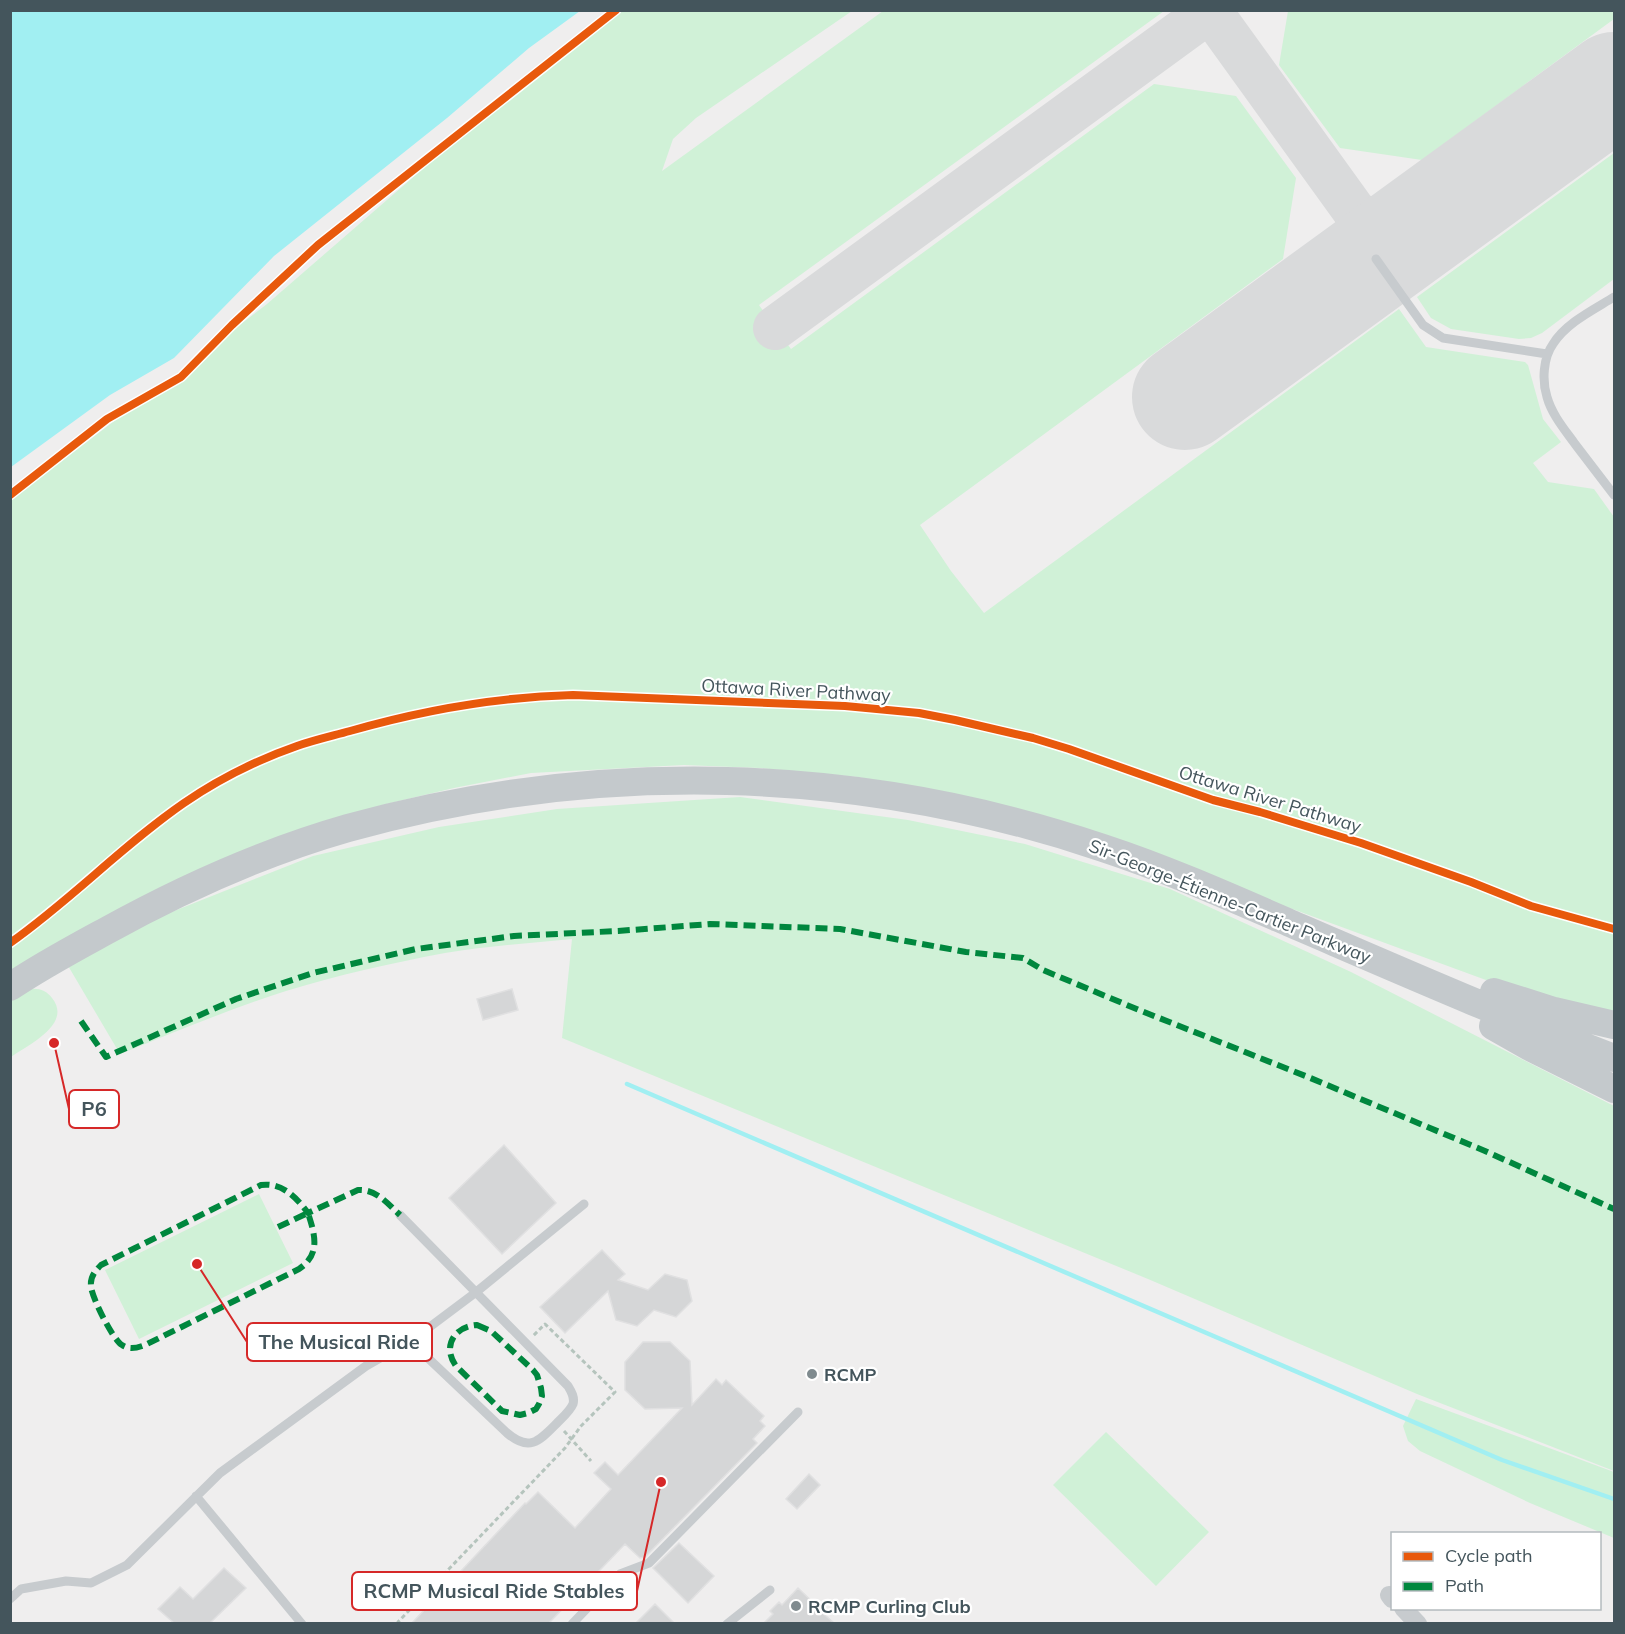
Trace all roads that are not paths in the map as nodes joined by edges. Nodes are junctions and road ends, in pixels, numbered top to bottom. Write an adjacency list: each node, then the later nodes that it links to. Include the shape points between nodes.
1 (1376, 259): 3 (lane, via 1423,325 1443,338)
2 (1614, 297): 3 (lane, via 1567,328)
3 (1547, 354): 4 (lane, via 1544,386 1550,407)
4 (1614, 495)
5 (1371, 958): 6 (main road, Sir-George-Étienne-Cartier Parkway, via 1138,860 1005,820 856,791 794,784 684,780 606,783 498,796 423,810 328,835 248,862 148,907); 7 (main road); 8 (main road, Sir-George-Étienne-Cartier Parkway); 9 (main road)
6 (10, 987)
7 (1614, 1025)
8 (1614, 1058)
9 (1614, 1089)
10 (584, 1204): 12 (lane)
11 (400, 1215): 12 (lane)
12 (475, 1293): 13 (lane); 13 (lane, via 572,1392 573,1404 537,1442 519,1442 507,1433)
13 (410, 1341): 15 (lane, via 357,1373 220,1473)
14 (798, 1412): 20 (lane, via 649,1563 620,1574)
15 (196, 1496): 17 (lane, via 127,1565 91,1583 66,1581 21,1589); 19 (lane)
16 (770, 1590): 21 (lane)
17 (10, 1599)
18 (1405, 1610): 22 (street)
19 (302, 1623)
20 (572, 1623)
21 (727, 1623)
22 (1418, 1623)

